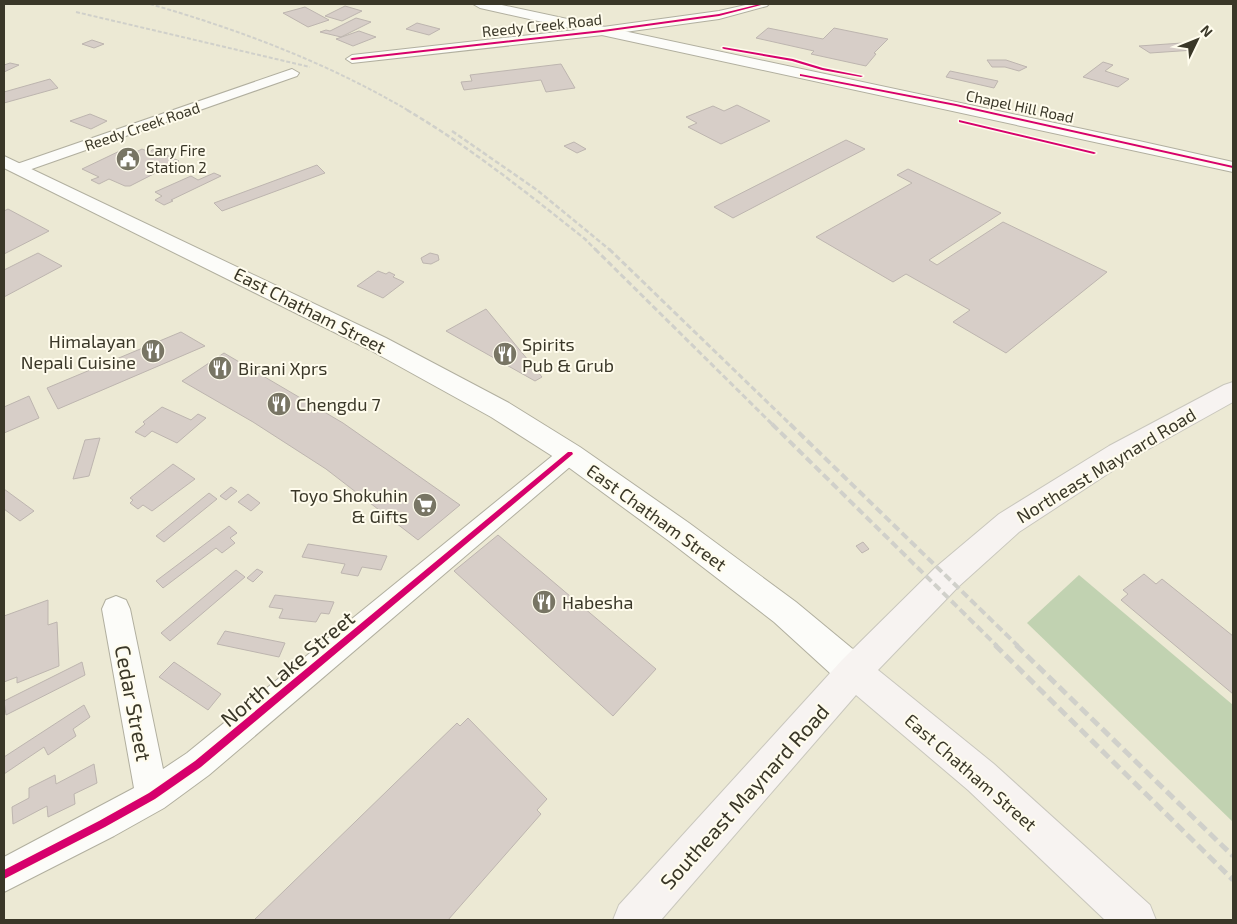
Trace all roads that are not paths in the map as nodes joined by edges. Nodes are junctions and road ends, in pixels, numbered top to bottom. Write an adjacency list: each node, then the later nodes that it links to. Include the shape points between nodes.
1 (480, 4): 3 (main road, Chapel Hill Road)
2 (762, 4): 4 (street, Reedy Creek Road)
3 (534, 16): 5 (main road, Chapel Hill Road); 6 (street, Reedy Creek Road, via 546,28)
4 (677, 21): 5 (street, Reedy Creek Road); 7 (street, Reedy Creek Road, via 659,29 658,36)
5 (603, 31): 6 (street, Reedy Creek Road); 7 (main road, Chapel Hill Road)
6 (530, 39): 8 (street, Reedy Creek Road)
7 (692, 51): 10 (main road, Chapel Hill Road)
8 (352, 59)
9 (292, 74): 11 (street, Reedy Creek Road)
10 (801, 75): 12 (main road, Chapel Hill Road, via 956,105); 13 (main road, Chapel Hill Road, via 998,131)
11 (12, 164): 15 (main road, East Chatham Street, via 378,344 464,389)
12 (1233, 167)
13 (1233, 185)
14 (1233, 390): 17 (main road, Northeast Maynard Road, via 1119,453 1009,523 942,582)
15 (570, 454): 17 (main road, East Chatham Street, via 785,612); 18 (street, North Lake Street, via 198,764)
16 (116, 610): 18 (street, Cedar Street)
17 (854, 672): 20 (main road, Southeast Maynard Road); 21 (main road, East Chatham Street, via 981,777)
18 (152, 796): 19 (street, North Lake Street)
19 (4, 875)
20 (634, 920)
21 (1134, 920)

